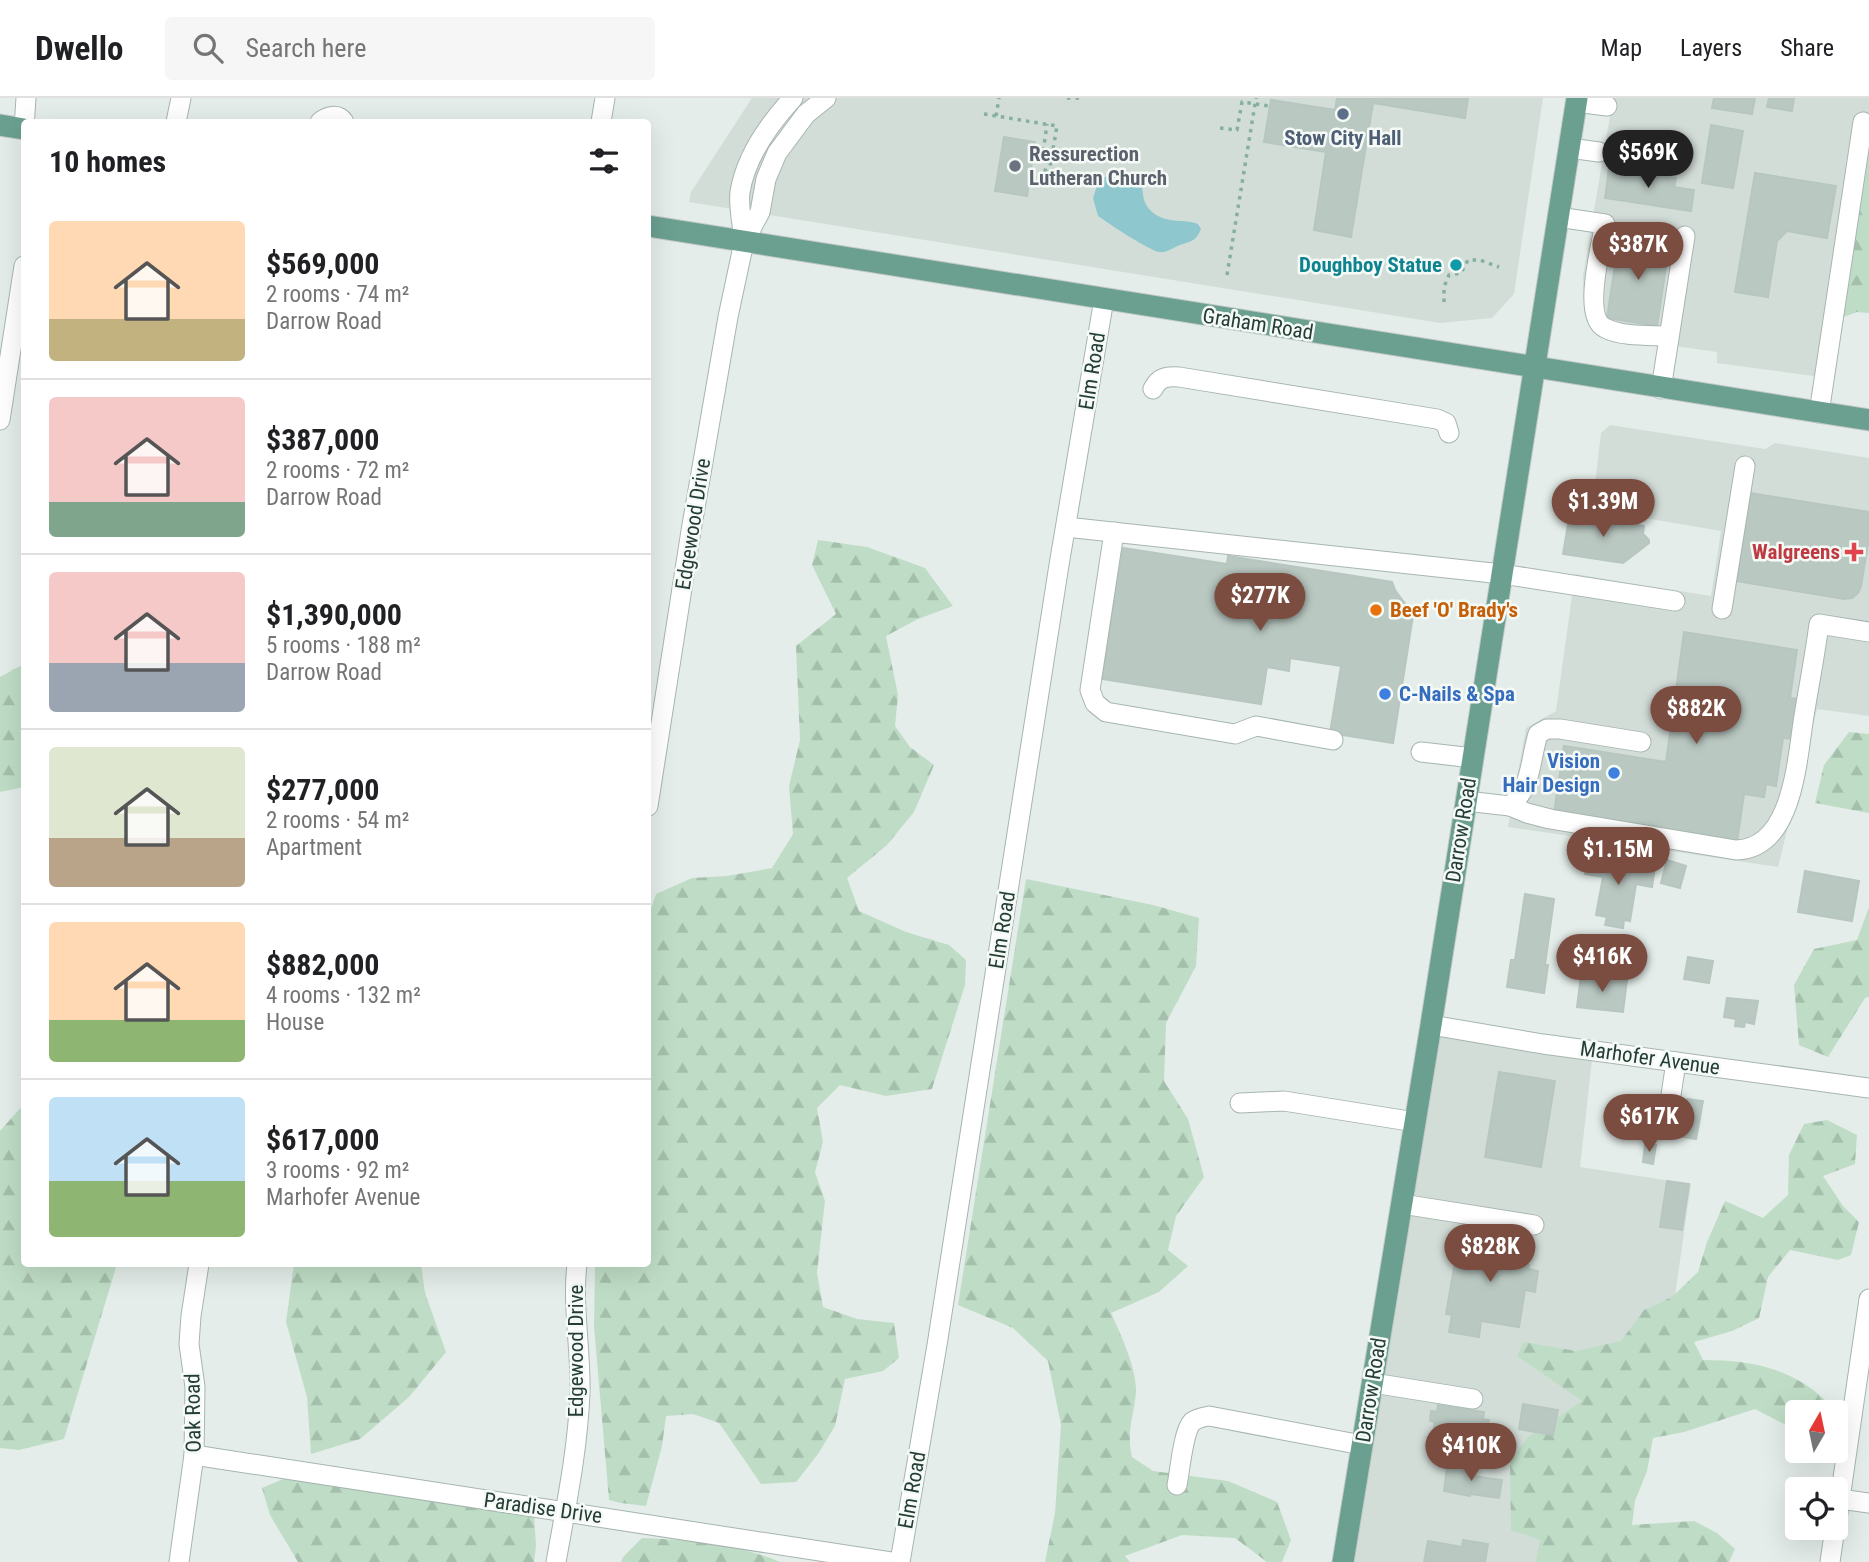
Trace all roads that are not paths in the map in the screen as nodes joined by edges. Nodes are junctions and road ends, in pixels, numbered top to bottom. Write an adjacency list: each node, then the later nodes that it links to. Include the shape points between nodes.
1 (26, 98): 8 (street)
2 (181, 98): 9 (street)
3 (606, 98): 12 (street)
4 (793, 98): 21 (street, via 770,123 751,158 740,193)
5 (826, 98): 21 (street, via 806,114 777,153 760,212)
6 (1576, 100): 7 (street); 16 (main road, Darrow Road)
7 (1607, 106)
8 (25, 119)
9 (177, 119)
10 (324, 119): 11 (street)
11 (342, 119)
12 (602, 119)
13 (1863, 122): 28 (street)
14 (0, 125): 15 (main road)
15 (21, 128)
16 (1569, 148): 17 (street); 18 (main road, Darrow Road)
17 (1599, 152)
18 (1558, 217): 24 (street, via 1605,224 1593,298 1597,322 1619,332); 25 (main road, Darrow Road)
19 (651, 226): 21 (main road, Graham Road)
20 (1685, 236): 24 (street)
21 (744, 242): 23 (main road, Graham Road); 43 (street, Edgewood Drive, via 691,531)
22 (21, 285): 29 (street)
23 (1104, 299): 25 (main road, Graham Road); 33 (street, Elm Road)
24 (1670, 336): 27 (street)
25 (1534, 367): 27 (main road, Graham Road); 35 (main road, Darrow Road)
26 (1153, 389): 31 (street, via 1164,377 1179,377 1437,419 1446,423)
27 (1661, 389): 28 (main road, Graham Road)
28 (1819, 413): 30 (main road, Graham Road)
29 (0, 420)
30 (1869, 421)
31 (1449, 433)
32 (1745, 466): 37 (street)
33 (1066, 527): 34 (street); 70 (street, Elm Road)
34 (1114, 532): 35 (street); 39 (street, via 1090,690 1100,708 1235,734 1256,726)
35 (1502, 574): 36 (street); 42 (main road, Darrow Road)
36 (1675, 601)
37 (1722, 608)
38 (1869, 632): 45 (street, via 1819,624 1788,799 1781,819 1752,848 1736,850 1550,819)
39 (1333, 740)
40 (1642, 742): 45 (street, via 1547,729 1538,734 1528,783)
41 (1421, 752): 42 (street)
42 (1473, 758): 44 (main road, Darrow Road)
43 (651, 787)
44 (1466, 801): 45 (street); 46 (main road, Darrow Road)
45 (1510, 806)
46 (1431, 1025): 47 (street, Marhofer Avenue); 50 (main road, Darrow Road)
47 (1676, 1062): 48 (street, Marhofer Avenue); 51 (street)
48 (1869, 1088)
49 (1240, 1103): 50 (street, via 1284,1101)
50 (1415, 1122): 52 (main road, Darrow Road)
51 (1666, 1128)
52 (1402, 1204): 53 (street); 57 (main road, Darrow Road)
53 (1534, 1225)
54 (199, 1267): 60 (street, Oak Road, via 189,1344 195,1387)
55 (577, 1267): 65 (street, Edgewood Drive, via 580,1396)
56 (1869, 1299): 61 (street)
57 (1373, 1383): 58 (street); 59 (main road, Darrow Road)
58 (1473, 1399)
59 (1362, 1445): 62 (street, via 1200,1417 1187,1432); 71 (main road, Darrow Road)
60 (194, 1455): 65 (street, Paradise Drive); 67 (street, Oak Road)
61 (1843, 1477)
62 (1177, 1485)
63 (1848, 1500): 64 (street)
64 (1869, 1503)
65 (565, 1511): 68 (street, Edgewood Drive); 69 (street, Paradise Drive)
66 (1834, 1540): 72 (street)
67 (178, 1562)
68 (556, 1562)
69 (891, 1562)
70 (900, 1562)
71 (1343, 1562)
72 (1830, 1562)

